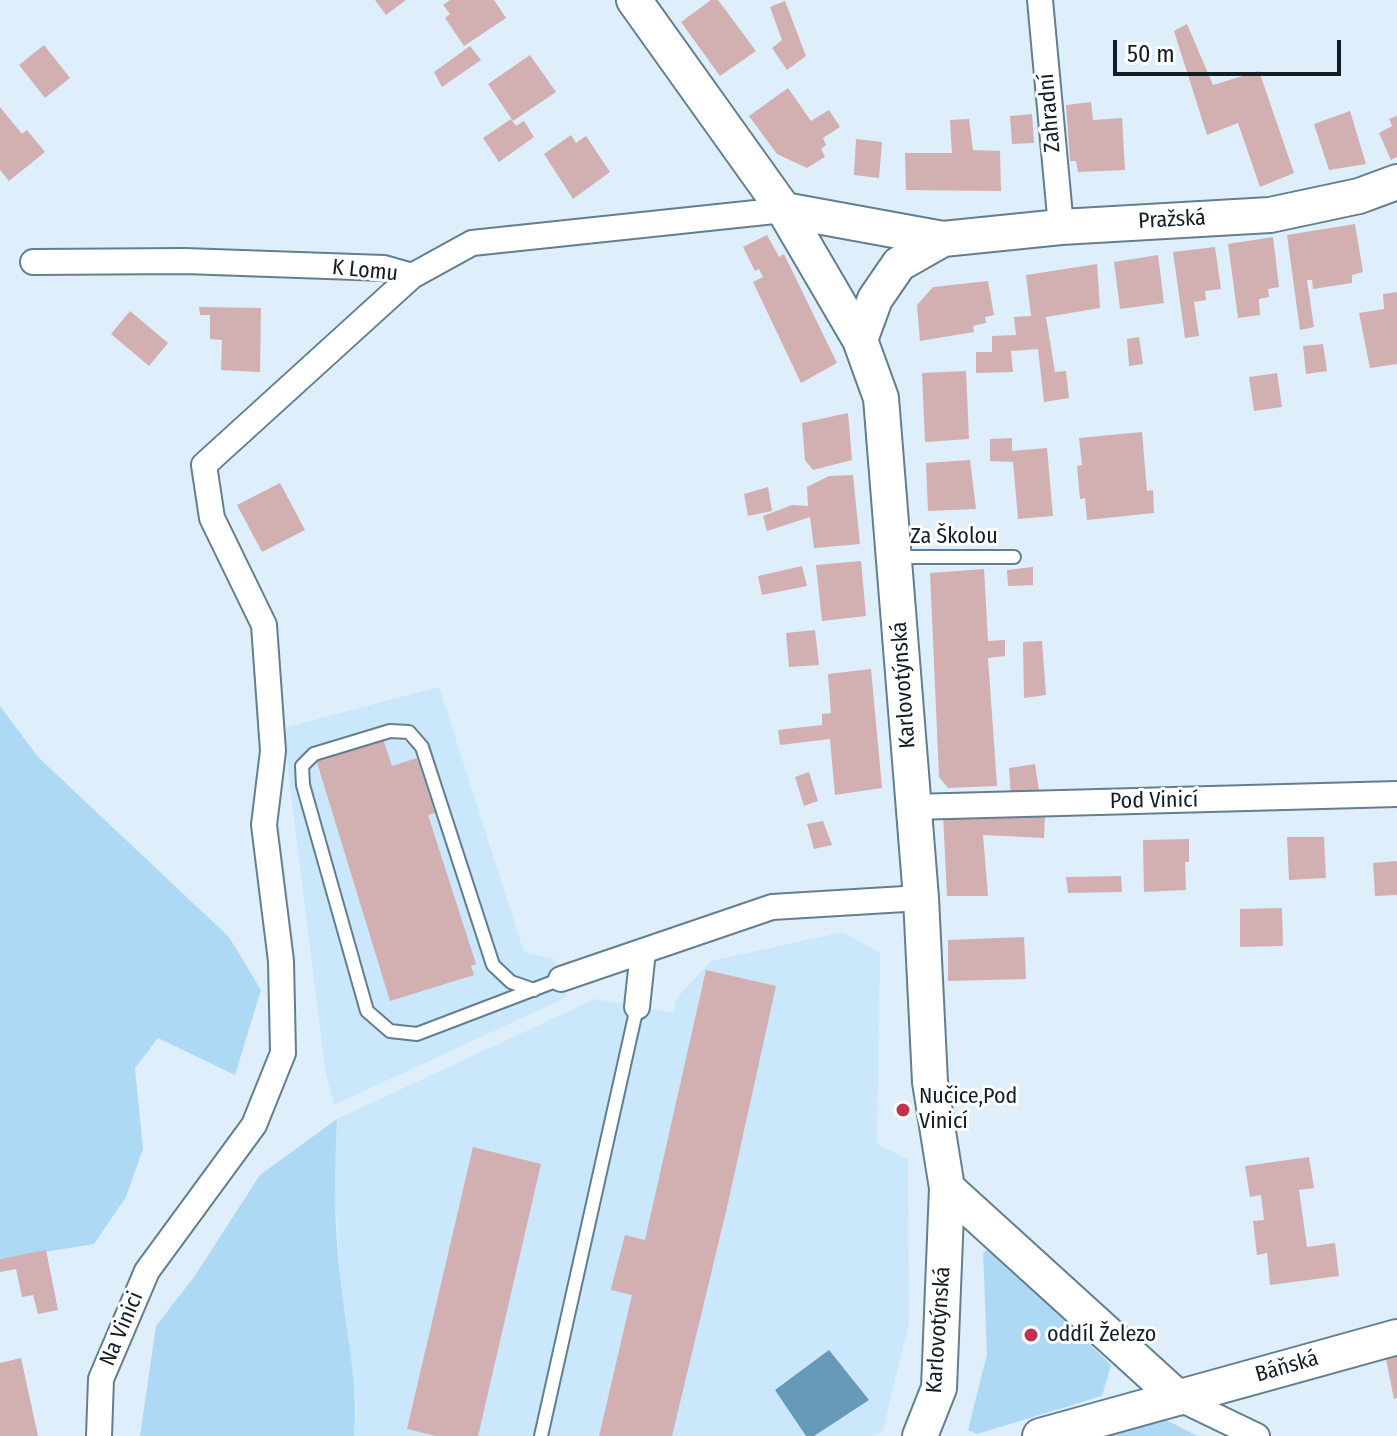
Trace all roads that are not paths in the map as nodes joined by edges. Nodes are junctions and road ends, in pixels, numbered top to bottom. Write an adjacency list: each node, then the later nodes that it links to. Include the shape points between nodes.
1 (634, 0): 4 (main road, Karlovotýnská)
2 (1040, 0): 5 (street, Zahradní)
3 (1397, 182): 5 (main road, Pražská, via 1270,215)
4 (784, 210): 6 (main road, Pražská); 8 (street, K Lomu, via 472,243); 9 (main road, Karlovotýnská)
5 (1061, 227): 6 (main road, Pražská)
6 (943, 239): 9 (main road, Pražská, via 899,264 875,299)
7 (33, 262): 8 (street, K Lomu, via 384,268)
8 (412, 276): 22 (street, Na Vinici, via 204,465 212,518 264,625 273,751 264,825 281,961 283,1053 254,1125 147,1271 101,1379)
9 (860, 340): 10 (main road, Karlovotýnská, via 881,398)
10 (895, 557): 11 (lane, Za Školou); 13 (main road, Karlovotýnská)
11 (1014, 557)
12 (1397, 794): 13 (street, Pod Vinicí)
13 (912, 807): 14 (main road, Karlovotýnská)
14 (921, 898): 15 (street, via 772,907); 19 (main road, Karlovotýnská, via 930,1082)
15 (643, 951): 16 (street); 18 (street)
16 (561, 979): 17 (lane)
17 (534, 990): 17 (lane, via 417,1034 390,1031 367,1011 303,785 302,766 314,754 390,731 409,732 422,747 493,965 511,982)
18 (637, 1007): 23 (lane)
19 (947, 1188): 21 (main road); 24 (main road, Karlovotýnská, via 939,1388)
20 (1397, 1337): 21 (main road, Báňská)
21 (1178, 1398): 25 (main road, Báňská); 26 (street)
22 (99, 1436)
23 (541, 1436)
24 (920, 1436)
25 (1040, 1436)
26 (1257, 1436)

